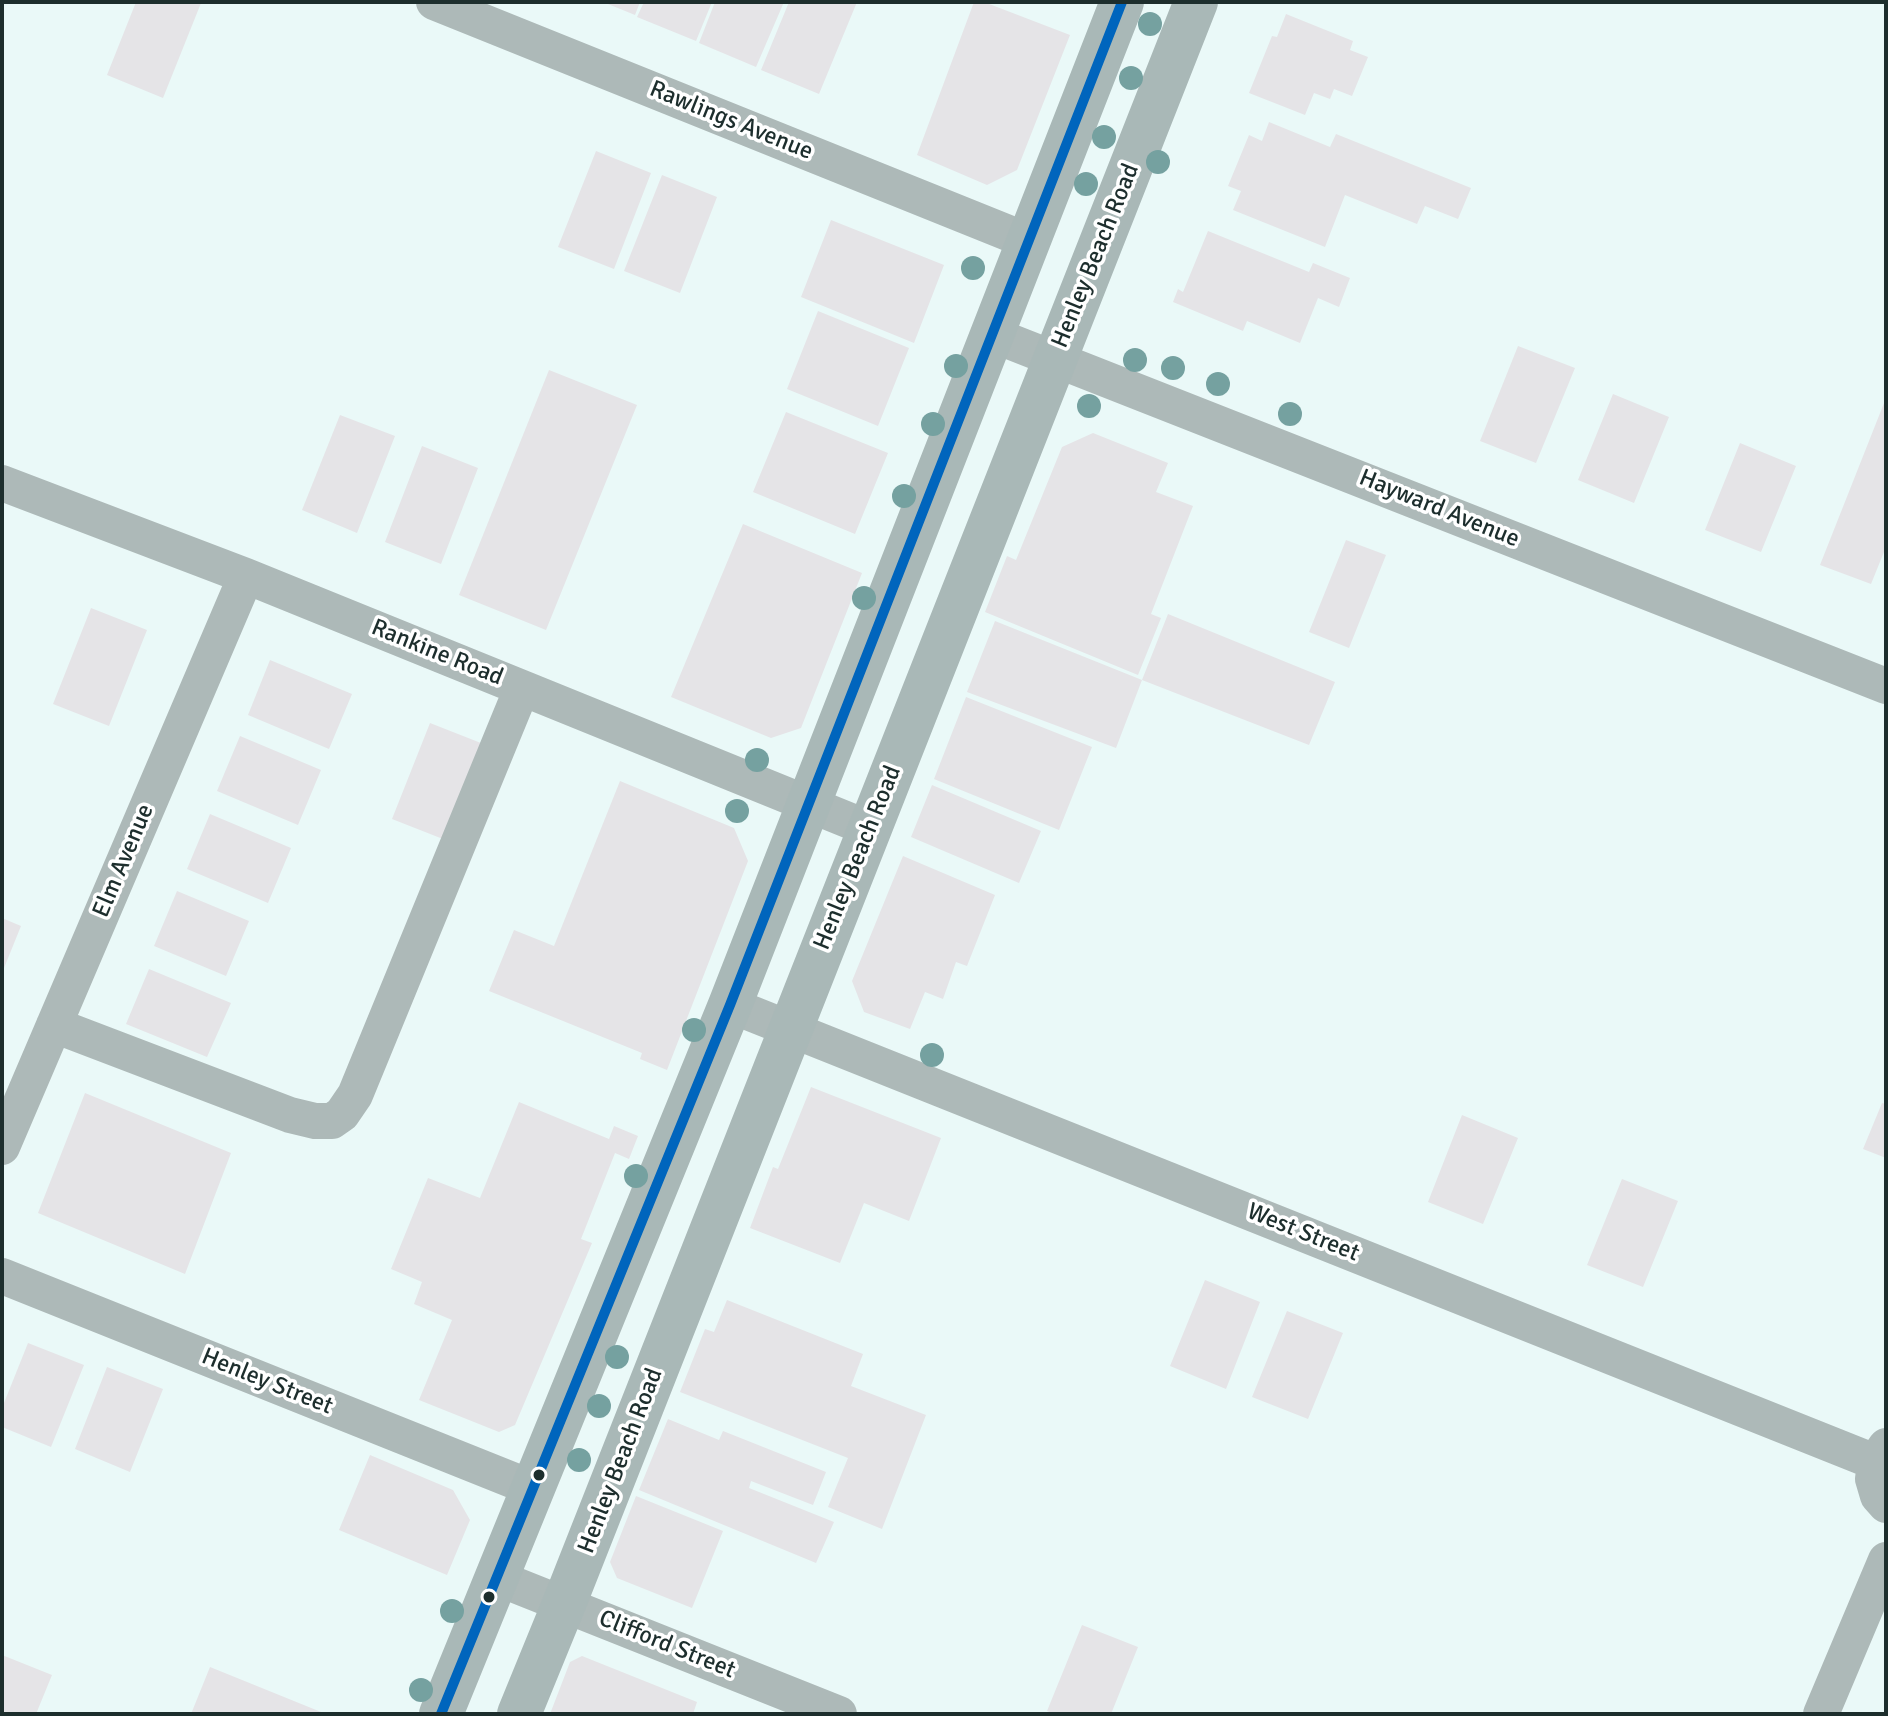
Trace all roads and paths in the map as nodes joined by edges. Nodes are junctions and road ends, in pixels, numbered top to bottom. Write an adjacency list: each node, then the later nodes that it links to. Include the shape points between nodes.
1 (1122, 2): 4 (main road)
2 (1196, 2): 6 (main road, Henley Beach Road)
3 (442, 4): 4 (street, Rawlings Avenue)
4 (1028, 241): 5 (main road)
5 (991, 334): 6 (street, Hayward Avenue); 11 (main road)
6 (1056, 359): 9 (street, Hayward Avenue); 12 (main road, Henley Beach Road)
7 (2, 483): 8 (street, Rankine Road)
8 (246, 576): 10 (street, Rankine Road); 14 (street, Elm Avenue)
9 (1886, 686)
10 (522, 688): 11 (street, Rankine Road); 14 (street, via 355,1095 342,1114 332,1121 290,1115)
11 (807, 804): 12 (street, Rankine Road); 13 (main road)
12 (870, 829): 15 (main road, Henley Beach Road)
13 (730, 1005): 15 (street, West Street); 19 (main road)
14 (54, 1025): 16 (street, Elm Avenue)
15 (791, 1028): 18 (street, West Street); 23 (main road, Henley Beach Road)
16 (2, 1147)
17 (2, 1276): 19 (street, Henley Street)
18 (1881, 1454): 20 (street, via 1873,1479)
19 (532, 1488): 22 (main road)
20 (1886, 1505)
21 (1886, 1560): 27 (street)
22 (495, 1577): 23 (street, Clifford Street); 24 (main road)
23 (564, 1604): 25 (main road, Henley Beach Road); 26 (street, Clifford Street)
24 (441, 1714)
25 (519, 1714)
26 (839, 1714)
27 (1821, 1714)

